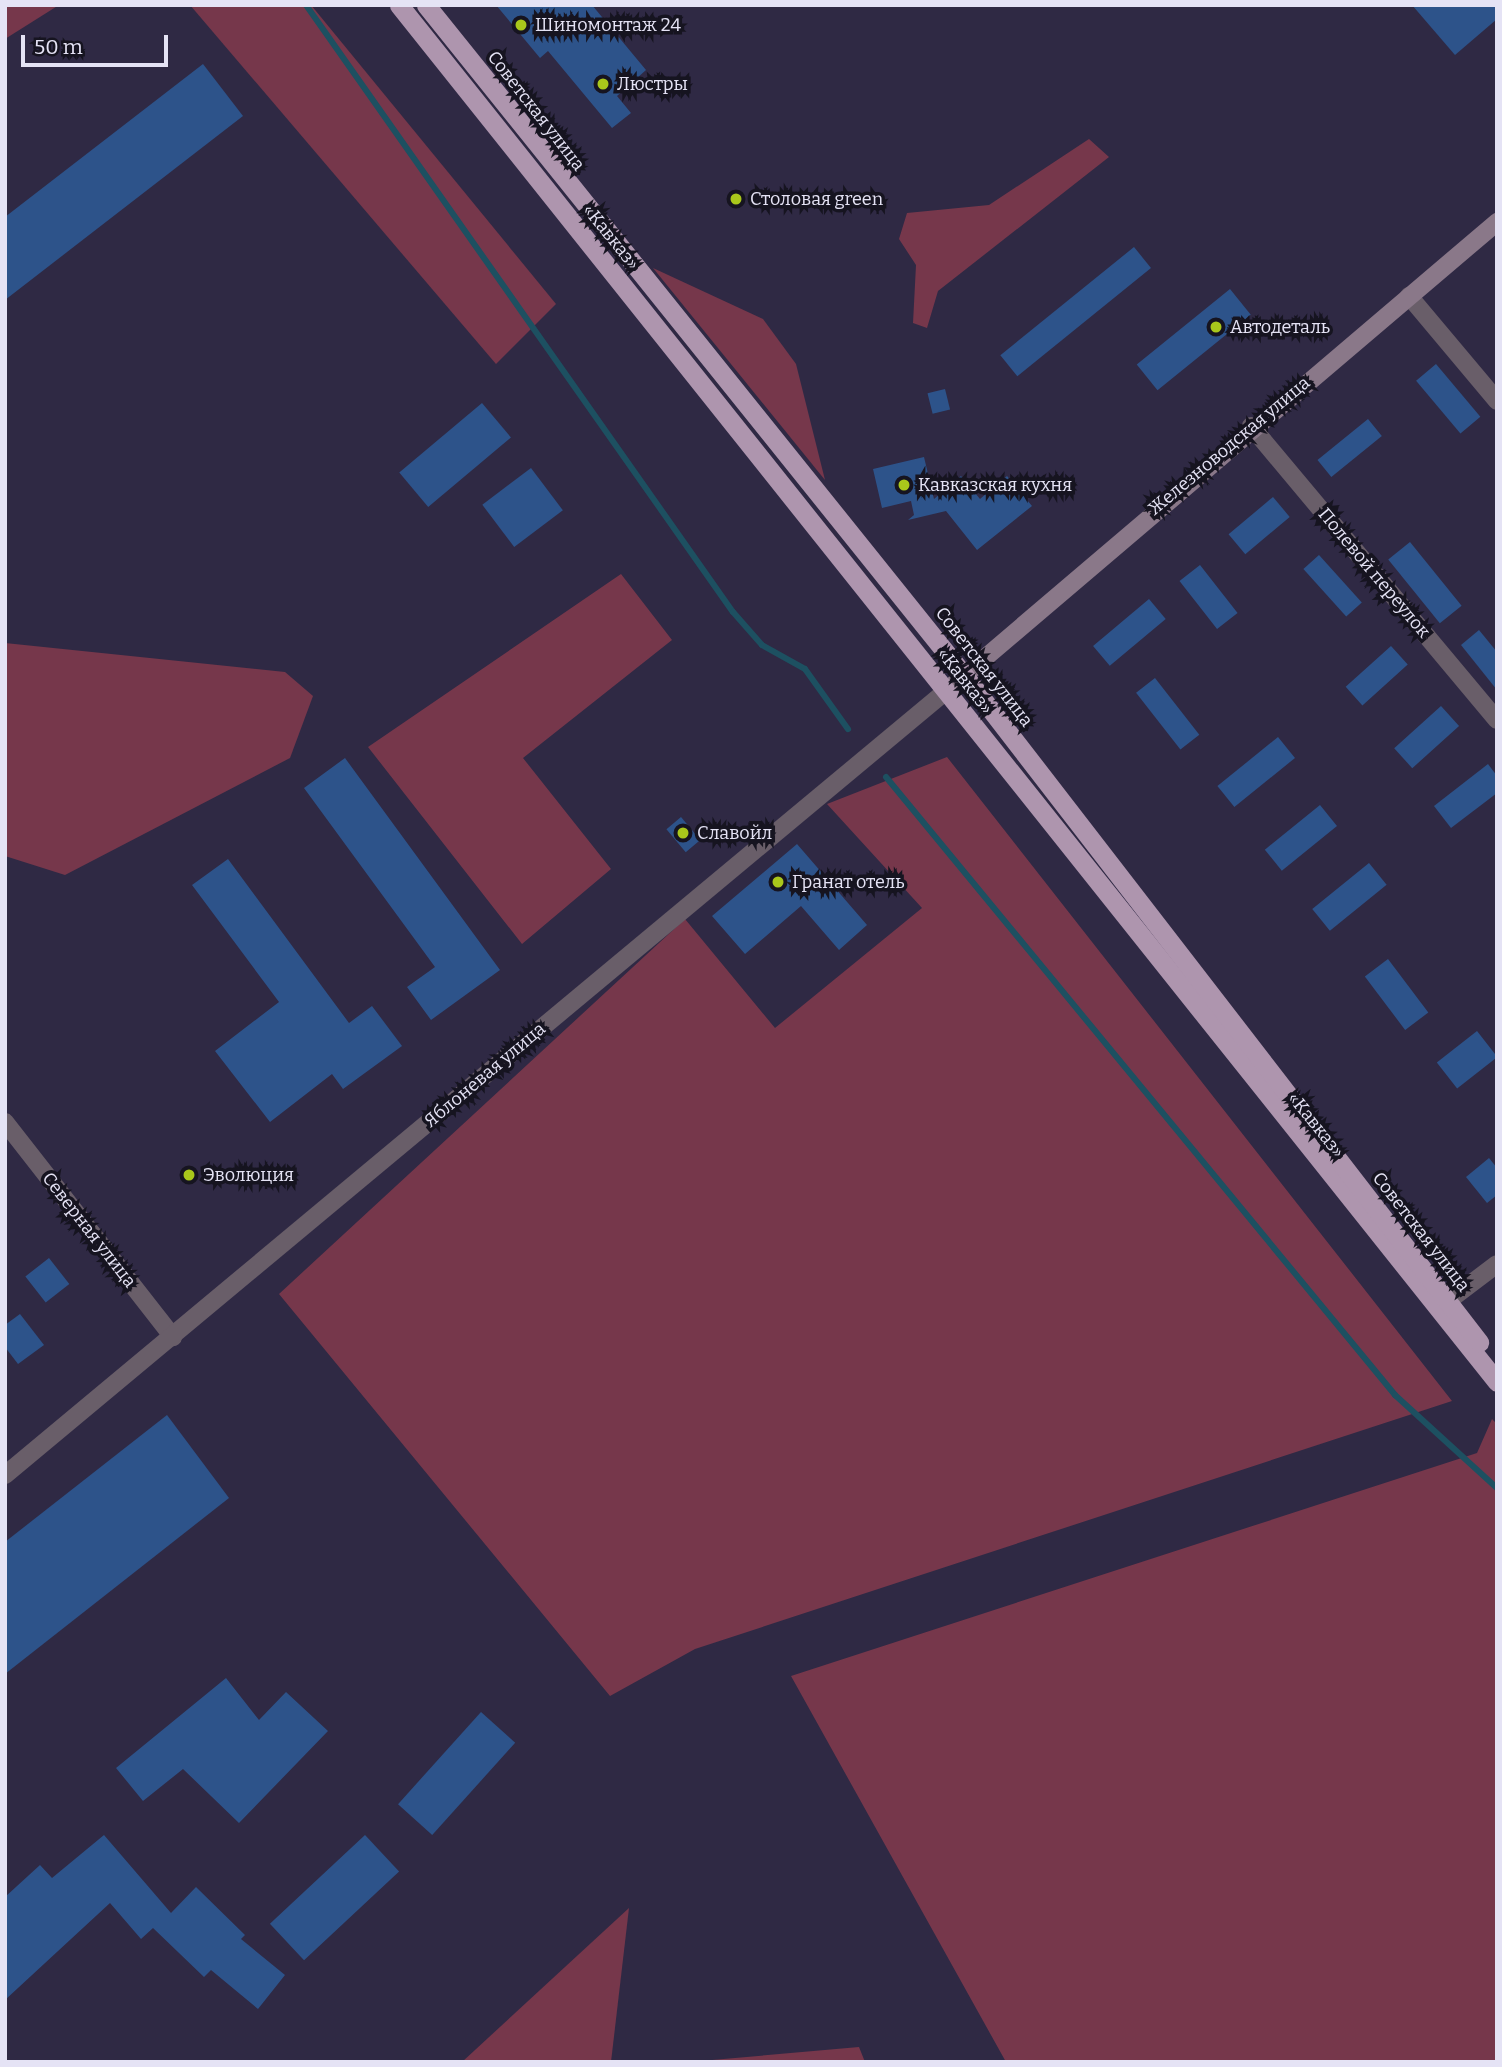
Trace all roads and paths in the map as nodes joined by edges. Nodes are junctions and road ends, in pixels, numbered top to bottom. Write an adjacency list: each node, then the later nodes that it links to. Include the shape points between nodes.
1 (399, 5): 8 (highway, «Кавказ»)
2 (426, 5): 7 (highway, Советская улица)
3 (1497, 222): 4 (main road, Железноводская улица)
4 (1409, 296): 5 (street); 6 (main road, Железноводская улица)
5 (1497, 401)
6 (1251, 426): 7 (main road, Железноводская улица); 9 (street, Полевой переулок)
7 (964, 675): 8 (main road, Яблоневая улица); 12 (highway, Советская улица)
8 (946, 691): 13 (street, Яблоневая улица); 15 (highway, «Кавказ», via 1118,913)
9 (1497, 720)
10 (5, 1122): 13 (street, Северная улица)
11 (1497, 1264): 12 (street)
12 (1448, 1301): 14 (highway, Советская улица)
13 (173, 1337): 16 (street, Яблоневая улица)
14 (1497, 1365)
15 (1497, 1382)
16 (5, 1475)

